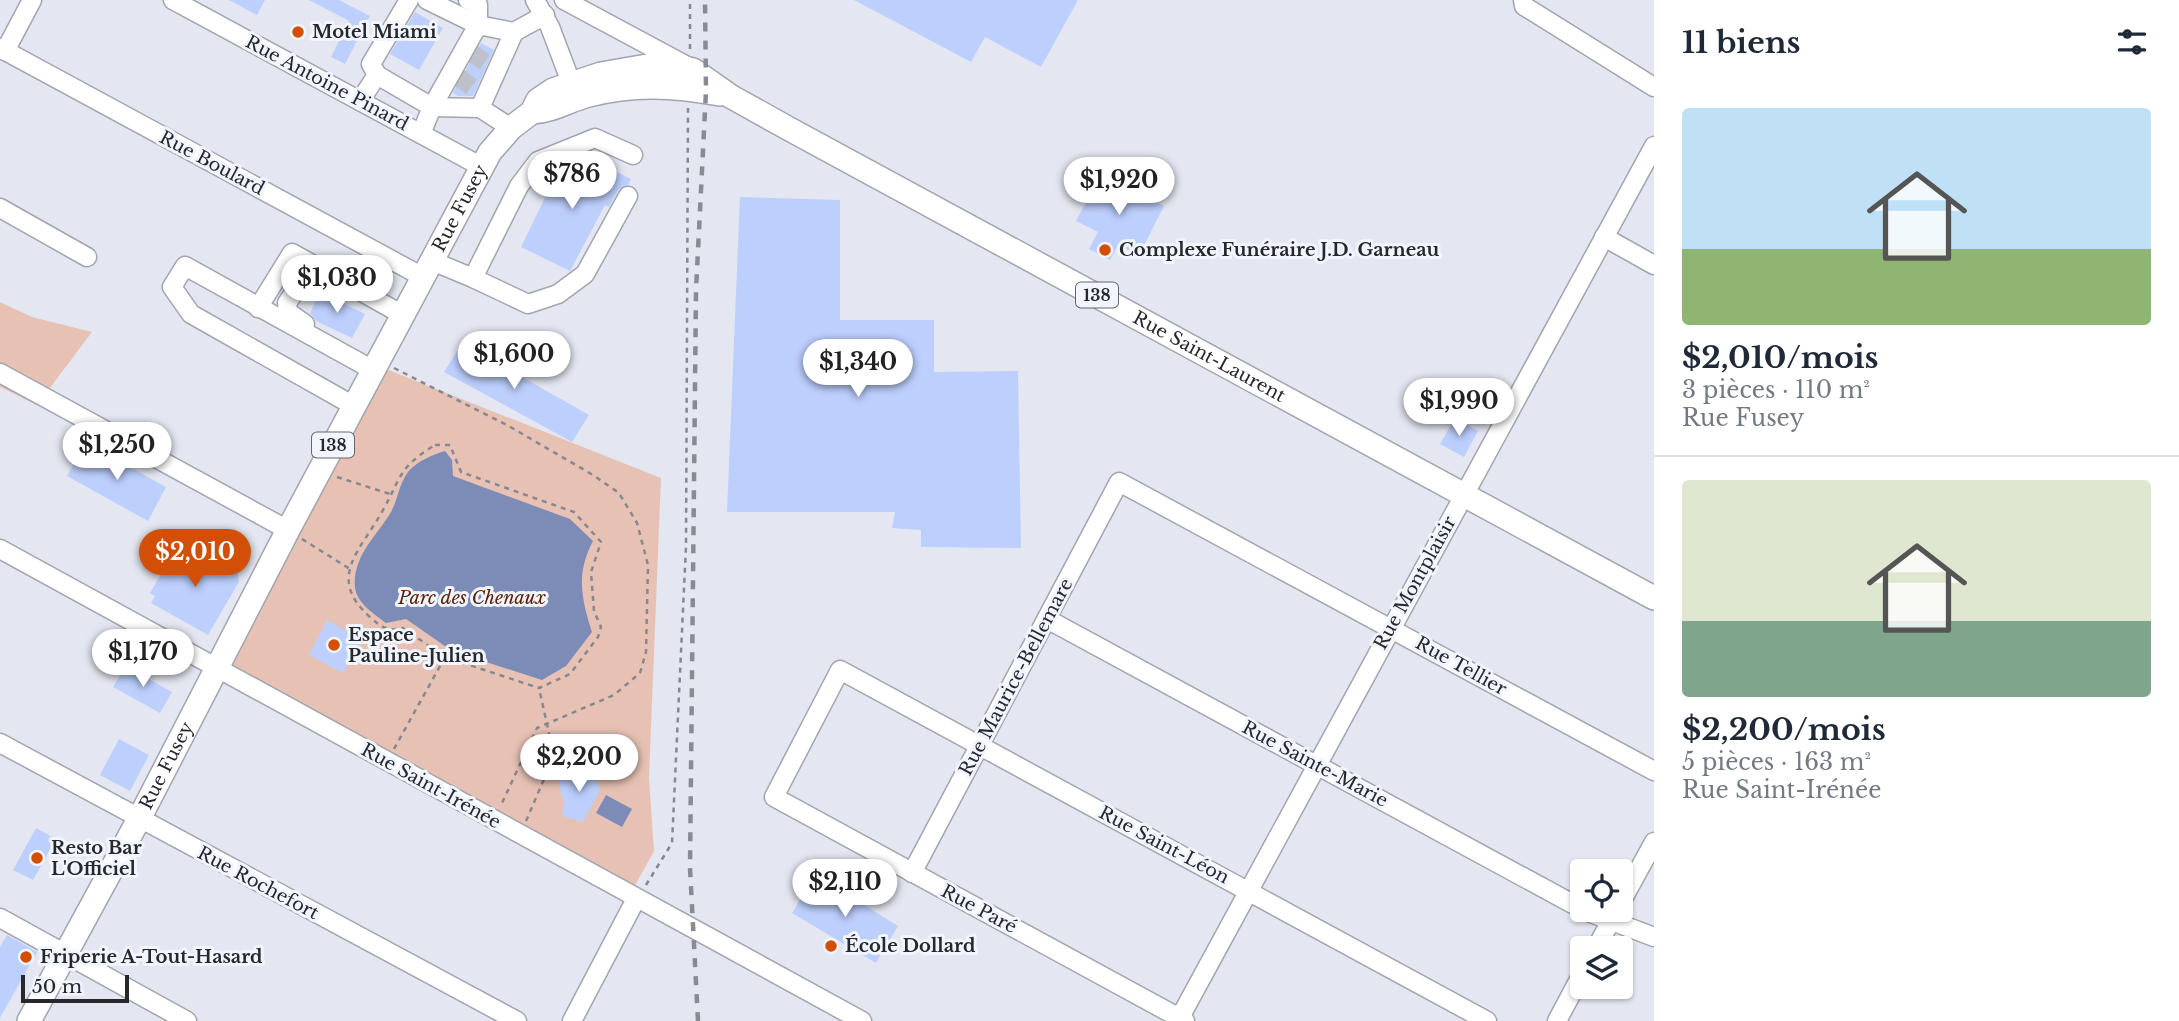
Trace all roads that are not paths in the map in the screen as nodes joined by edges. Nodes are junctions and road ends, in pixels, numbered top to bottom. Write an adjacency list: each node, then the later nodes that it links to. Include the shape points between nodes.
1 (32, 0): 11 (street)
2 (173, 0): 17 (street, Rue Antoine Pinard)
3 (409, 0): 12 (street, via 371,64)
4 (427, 0): 9 (street)
5 (468, 0): 9 (street, via 478,5)
6 (564, 0): 13 (street, via 658,48)
7 (1523, 0): 14 (street, via 1524,6)
8 (540, 8): 10 (street); 15 (street)
9 (478, 25): 10 (street); 18 (street)
10 (514, 32): 16 (street)
11 (2, 50): 30 (street, Rue Boulard)
12 (377, 75): 17 (street); 18 (street)
13 (690, 75): 15 (main road, Rue Fusey / 138, via 641,85); 41 (main road, Rue Saint-Laurent / 138)
14 (1654, 87)
15 (574, 90): 19 (main road, Rue Fusey / 138, via 552,109 532,112)
16 (480, 98): 18 (street); 19 (street)
17 (360, 101): 20 (street, Rue Antoine Pinard)
18 (432, 107): 20 (street)
19 (511, 128): 23 (main road, Rue Fusey / 138)
20 (421, 134): 23 (street, Rue Antoine Pinard)
21 (1654, 146): 26 (street, Rue Montplaisir)
22 (633, 156): 32 (street, via 595,138 538,161 519,187)
23 (482, 167): 30 (main road, Rue Fusey / 138)
24 (628, 196): 32 (street, Rue Boulard, via 585,274 558,294 528,304)
25 (0, 208): 27 (street)
26 (1604, 237): 29 (street); 41 (street, Rue Montplaisir)
27 (87, 257)
28 (310, 263): 31 (street); 33 (street, via 293,281); 34 (street, via 292,253)
29 (1654, 265)
30 (428, 269): 32 (street, Rue Boulard); 35 (main road, Rue Fusey / 138)
31 (326, 272): 33 (street); 35 (street)
32 (473, 278)
33 (292, 297): 36 (street, via 286,303 288,312 335,341)
34 (258, 308): 36 (street); 39 (street, via 185,266 172,287 191,314)
35 (403, 315): 37 (main road, Rue Fusey / 138)
36 (338, 351): 37 (street)
37 (376, 365): 39 (main road, Rue Fusey / 138)
38 (0, 373): 42 (street)
39 (354, 406): 42 (main road, Rue Fusey / 138)
40 (1119, 482): 45 (street, Rue Maurice-Bellemare); 46 (street, Rue Tellier)
41 (1464, 495): 44 (main road, Rue Saint-Laurent / 138); 46 (street, Rue Montplaisir)
42 (288, 530): 47 (main road, Rue Fusey / 138)
43 (0, 549): 47 (street, Rue Saint-Irénée)
44 (1654, 598)
45 (1047, 619): 49 (street, Rue Maurice-Bellemare); 50 (street, Rue Sainte-Marie)
46 (1391, 628): 50 (street, Rue Montplaisir); 51 (street, Rue Tellier)
47 (218, 669): 53 (main road, Rue Fusey / 138); 58 (street, Rue Saint-Irénée)
48 (0, 743): 53 (street, Rue Rochefort)
49 (979, 745): 52 (street, Rue Saint-Léon, via 840,670); 55 (street, Rue Maurice-Bellemare); 57 (street, Rue Saint-Léon)
50 (1317, 764): 57 (street, Rue Montplaisir); 59 (street, Rue Sainte-Marie)
51 (1654, 771)
52 (774, 797): 55 (street, Rue Paré)
53 (139, 819): 63 (main road, Rue Fusey / 138); 68 (street, Rue Rochefort)
54 (1654, 842): 56 (street)
55 (912, 873): 65 (street, Rue Paré)
56 (1633, 880)
57 (1247, 890): 65 (street, Rue Montplaisir); 71 (street, Rue Saint-Léon)
58 (636, 899): 69 (street); 70 (street, Rue Saint-Irénée)
59 (1570, 903)
60 (0, 918): 63 (street)
61 (1627, 922): 62 (street, Rue Sainte-Marie)
62 (1654, 937)
63 (65, 955): 66 (main road, Rue Fusey / 138); 67 (street)
64 (1570, 997): 72 (street)
65 (1181, 1020)
66 (29, 1021)
67 (187, 1021)
68 (517, 1021)
69 (572, 1021)
70 (862, 1021)
71 (1487, 1021)
72 (1557, 1021)

